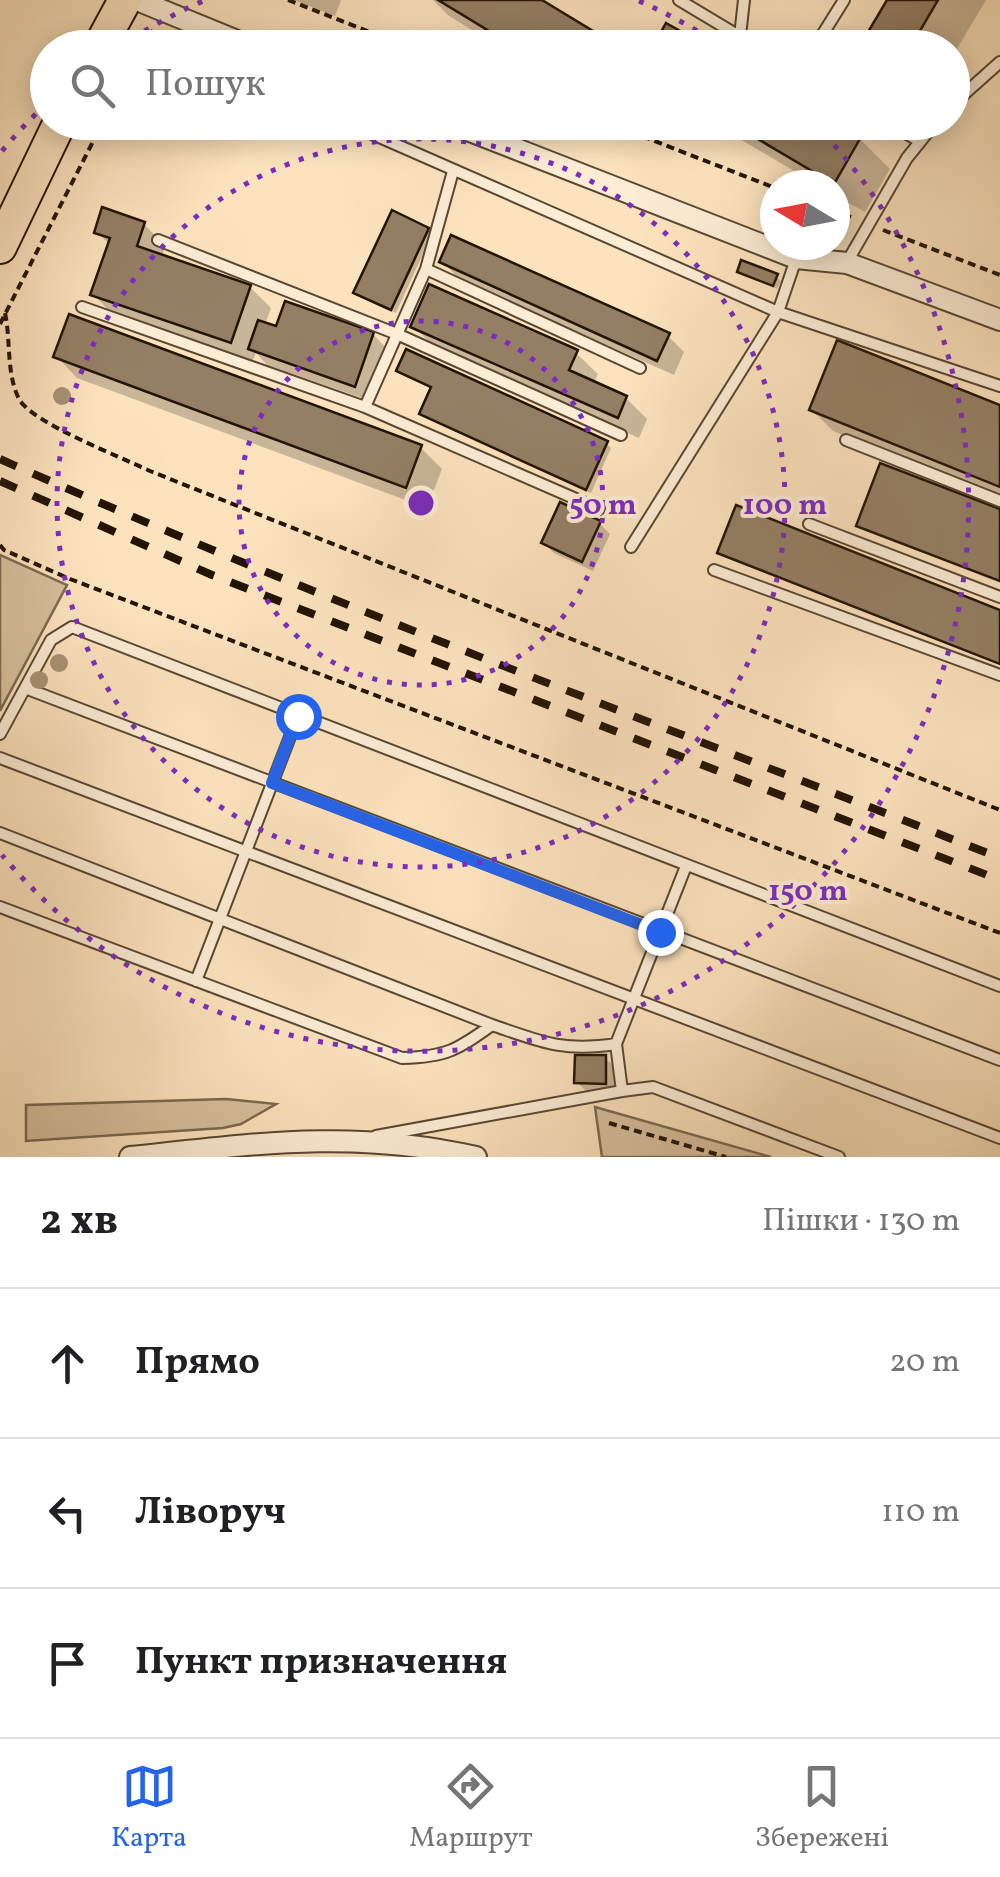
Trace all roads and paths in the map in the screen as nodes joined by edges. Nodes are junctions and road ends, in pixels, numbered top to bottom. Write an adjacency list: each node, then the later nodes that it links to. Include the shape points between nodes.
1 (125, 0): 7 (highway)
2 (137, 0): 8 (street)
3 (288, 0): 9 (path)
4 (678, 0): 10 (lane)
5 (744, 0): 11 (lane)
6 (844, 0): 12 (lane)
7 (109, 30)
8 (210, 30)
9 (365, 30)
10 (730, 30)
11 (741, 30)
12 (825, 30)
13 (1000, 62): 14 (lane)
14 (970, 88)
15 (51, 140): 27 (highway)
16 (94, 140): 35 (path)
17 (384, 140): 21 (lane)
18 (493, 140): 26 (street)
19 (652, 140): 22 (path)
20 (919, 141): 24 (lane)
21 (454, 172): 31 (lane); 34 (lane)
22 (760, 182)
23 (850, 217): 24 (path)
24 (870, 224): 30 (lane); 32 (path)
25 (158, 240): 38 (lane)
26 (760, 244)
27 (0, 248)
28 (795, 260): 34 (lane)
29 (816, 260): 30 (street)
30 (847, 263): 36 (street)
31 (426, 269): 38 (lane); 39 (lane)
32 (1000, 275)
33 (82, 306): 41 (lane)
34 (778, 312): 40 (lane); 48 (lane)
35 (5, 313): 37 (path); 57 (path, via 10,367 20,400 34,416 150,471)
36 (1000, 320)
37 (0, 323)
38 (397, 334): 41 (lane); 42 (lane)
39 (640, 368)
40 (1000, 386)
41 (365, 408): 45 (lane)
42 (621, 435)
43 (846, 440): 44 (lane)
44 (1000, 500)
45 (599, 509)
46 (809, 524): 50 (lane)
47 (0, 545): 64 (path, via 70,579)
48 (631, 547)
49 (714, 570): 51 (lane)
50 (1000, 597)
51 (1000, 675)
52 (25, 688): 53 (lane, via 51,640 72,627); 54 (lane); 56 (lane)
53 (298, 716): 56 (lane); 60 (lane)
54 (0, 734)
55 (0, 758): 59 (lane)
56 (272, 783): 59 (lane); 63 (lane)
57 (1000, 810)
58 (0, 833): 62 (lane)
59 (247, 852): 62 (lane); 67 (lane)
60 (686, 866): 63 (lane); 66 (lane)
61 (0, 907): 65 (lane)
62 (220, 919): 65 (lane); 68 (lane)
63 (660, 932): 67 (lane); 70 (lane)
64 (1000, 933)
65 (196, 981): 68 (lane, via 402,1058 434,1057)
66 (1000, 986)
67 (634, 998): 69 (lane); 73 (lane)
68 (492, 1025): 69 (lane, via 560,1048)
69 (616, 1044): 71 (lane)
70 (1000, 1060)
71 (622, 1092): 74 (lane); 78 (lane, via 653,1087)
72 (608, 1123): 77 (path)
73 (1000, 1138)
74 (358, 1139): 75 (street); 76 (street)
75 (130, 1157)
76 (476, 1157)
77 (726, 1157)
78 (840, 1157)

